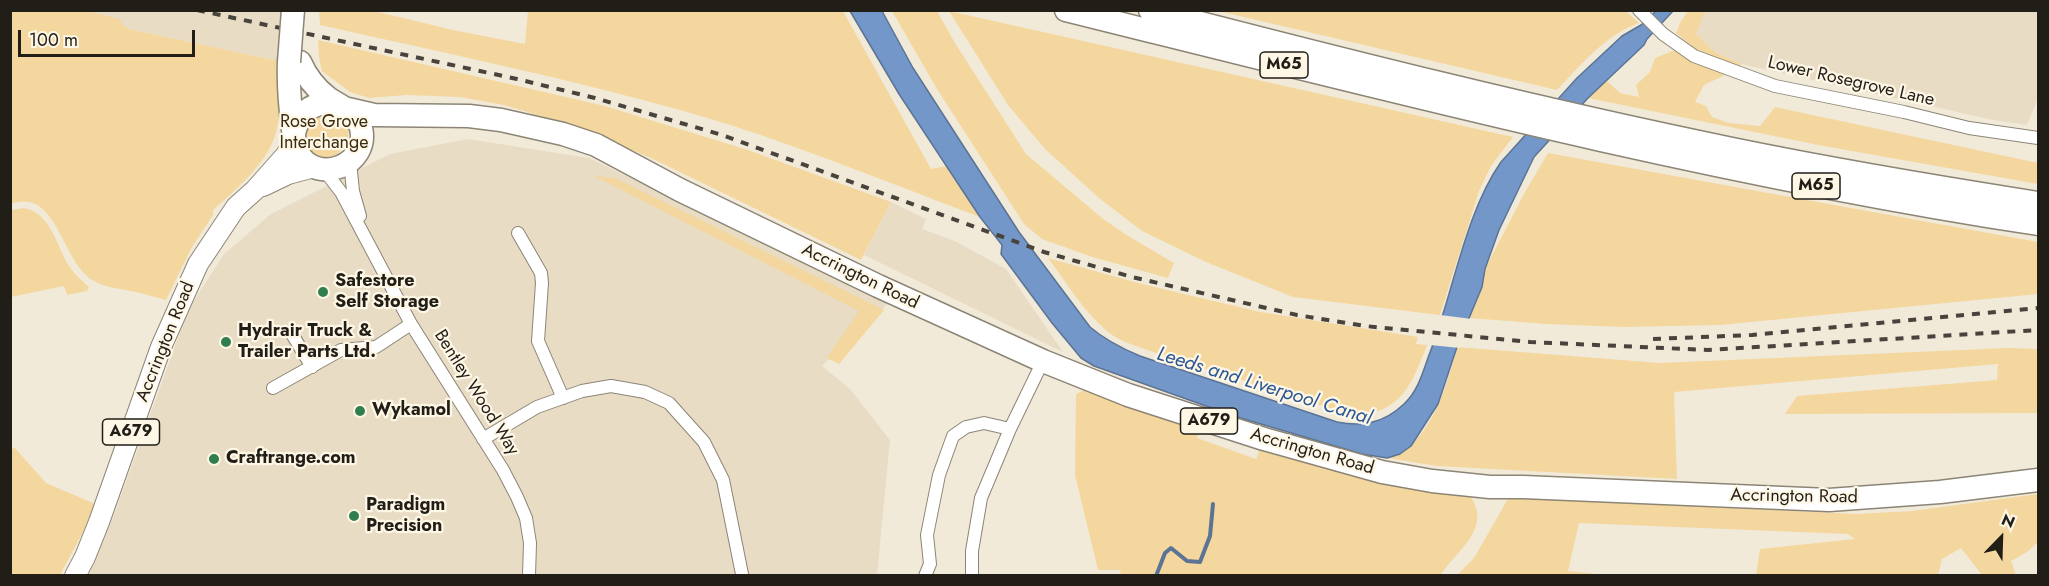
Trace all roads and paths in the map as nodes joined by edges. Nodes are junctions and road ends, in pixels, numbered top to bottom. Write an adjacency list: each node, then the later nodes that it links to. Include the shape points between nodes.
1 (1066, 10): 7 (highway, M65)
2 (1150, 10): 7 (highway, M65, via 1389,71)
3 (1640, 11): 11 (street, Lower Rosegrove Lane, via 1694,56 1775,86 1969,128)
4 (298, 14): 5 (highway, bridge)
5 (295, 62): 6 (highway, A679, via 327,97); 10 (highway, via 289,108)
6 (343, 107): 8 (highway, Accrington Road / A679, via 374,115); 10 (highway, A679, via 328,102 308,108 297,122); 12 (highway, A679, via 361,128 362,140)
7 (1508, 109): 9 (highway, M65)
8 (433, 115): 12 (highway, Accrington Road / A679, via 386,127 369,138); 21 (highway, Accrington Road / A679, via 534,126 597,145 680,190)
9 (1600, 131): 15 (highway, M65); 16 (highway, M65, via 1858,194)
10 (294, 137): 13 (highway, via 305,161); 14 (main road, Accrington Road / A679, via 286,155)
11 (2038, 138)
12 (354, 156): 13 (highway, A679, via 333,170); 18 (street, Bentley Wood Way, via 353,191)
13 (319, 169): 14 (main road, Accrington Road / A679, via 288,174); 18 (street, Bentley Wood Way, via 341,192)
14 (255, 190): 29 (main road, Accrington Road / A679, via 222,225 186,288)
15 (2038, 203)
16 (2038, 224)
17 (518, 233): 24 (street, via 541,273 538,341)
18 (366, 237): 19 (street, Bentley Wood Way)
19 (411, 324): 22 (street, via 376,347 341,350); 26 (street, Bentley Wood Way)
20 (292, 334): 22 (street)
21 (1042, 361): 25 (street); 27 (highway, Accrington Road / A679, via 1128,395 1264,439 1382,472 1490,488 1829,500)
22 (312, 367): 23 (street)
23 (273, 388)
24 (563, 398): 26 (street, via 537,407); 28 (street, via 611,386 645,392 669,403 704,442 723,480)
25 (1010, 429): 31 (street, via 984,423 966,427 953,436 939,475 927,535 930,564); 32 (street, via 981,498)
26 (483, 439): 30 (street, Bentley Wood Way, via 526,518)
27 (2038, 480)
28 (742, 574)
29 (75, 576)
30 (529, 576)
31 (925, 576)
32 (972, 576)

